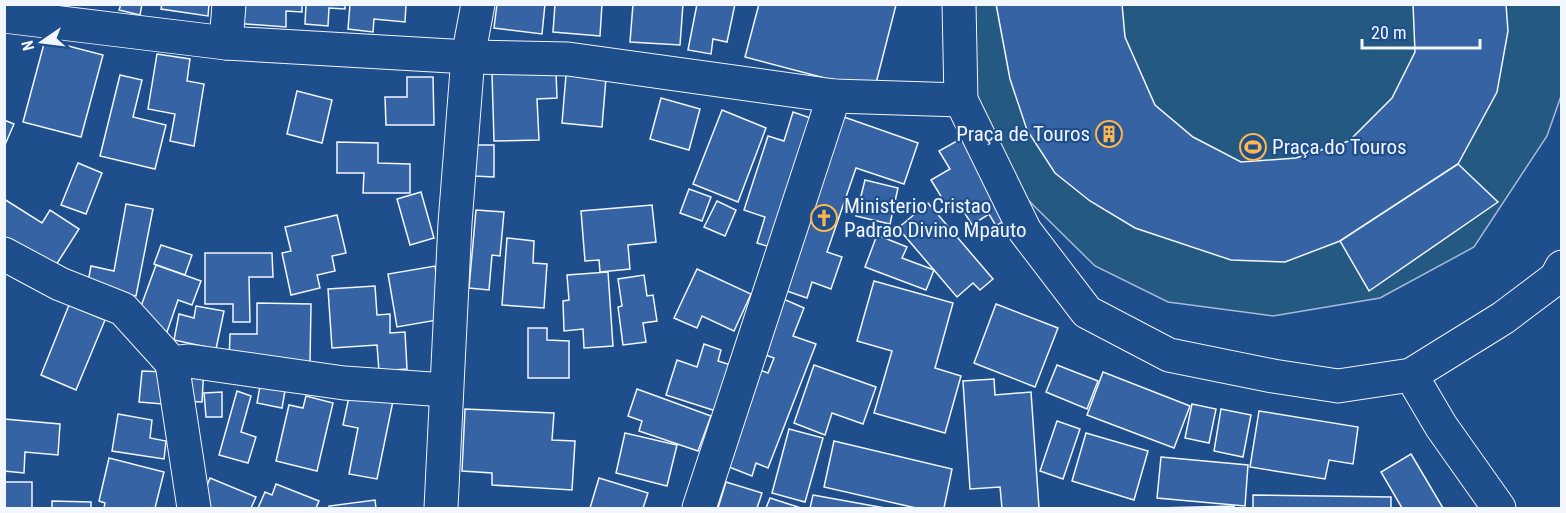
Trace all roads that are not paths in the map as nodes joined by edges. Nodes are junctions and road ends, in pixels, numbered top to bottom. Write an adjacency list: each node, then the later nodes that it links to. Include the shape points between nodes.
1 (229, 4): 5 (street)
2 (478, 4): 6 (street)
3 (959, 4): 8 (street)
4 (4, 16): 5 (street)
5 (226, 43): 6 (street)
6 (468, 57): 7 (street, via 568,59); 13 (street)
7 (834, 96): 8 (street); 16 (street)
8 (961, 100): 12 (street, via 1025,231 1087,312 1169,355 1273,376 1338,386)
9 (4, 254): 11 (street, via 60,284 123,309)
10 (1560, 278): 12 (street)
11 (172, 363): 13 (street); 14 (street)
12 (1411, 375): 17 (street, via 1441,426)
13 (446, 390): 15 (street)
14 (194, 508)
15 (441, 508)
16 (699, 508)
17 (1499, 508)

